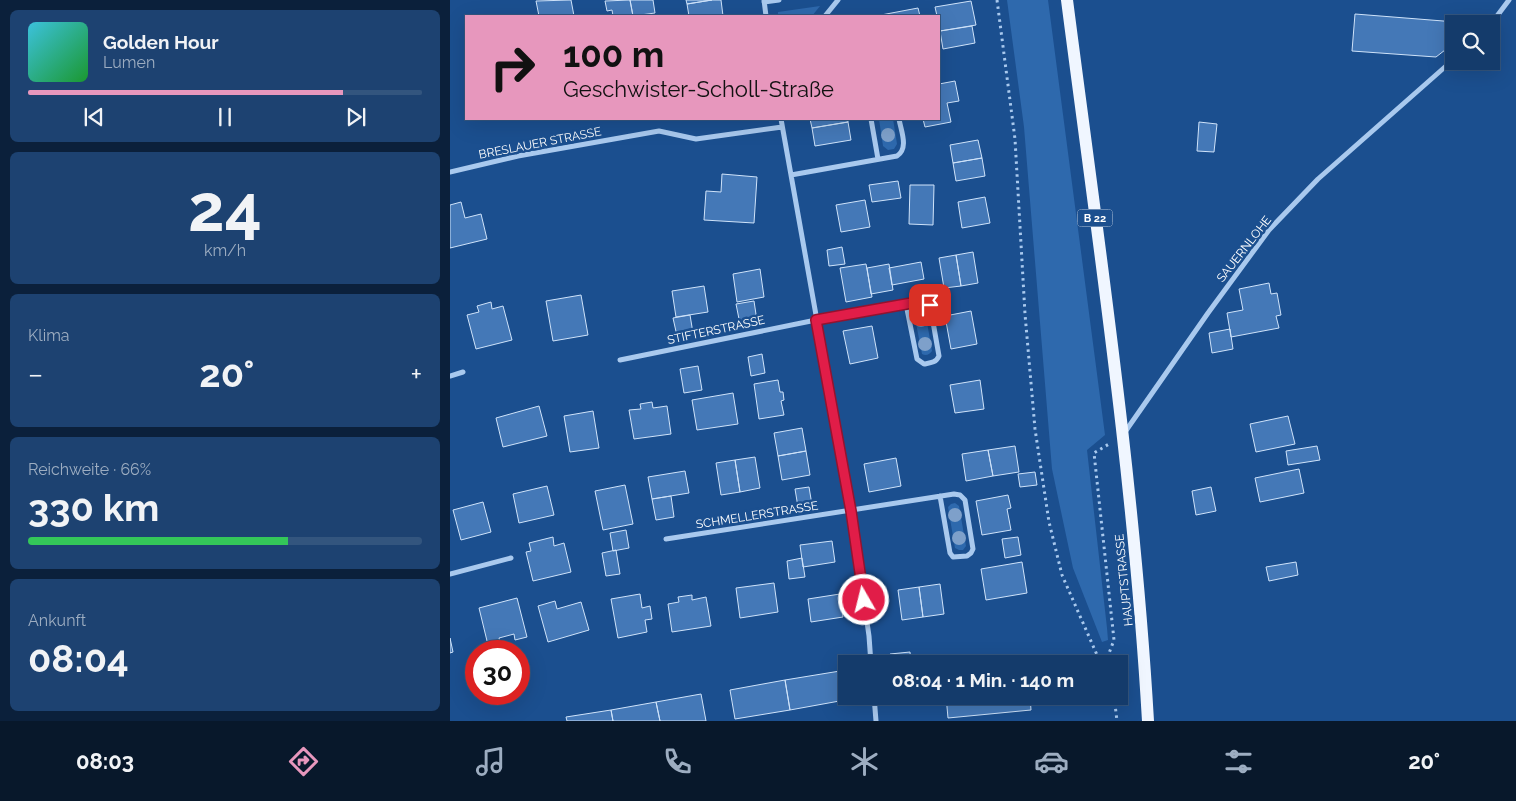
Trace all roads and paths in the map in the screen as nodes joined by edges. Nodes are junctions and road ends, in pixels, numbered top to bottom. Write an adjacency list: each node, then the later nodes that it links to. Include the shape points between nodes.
1 (779, 0): 6 (street)
2 (838, 0): 8 (street)
3 (997, 0): 30 (path, via 1015,139 1035,429 1049,522 1062,575)
4 (1067, 0): 23 (main road, B 22)
5 (1510, 0): 9 (street)
6 (764, 1): 7 (street)
7 (766, 15)
8 (826, 15)
9 (1498, 15)
10 (1445, 67): 23 (street, SAUERNLOHE, via 1318,180 1269,230)
11 (781, 120): 14 (street)
12 (872, 120): 15 (street)
13 (899, 120): 15 (street, via 902,152)
14 (782, 127): 16 (street, BRESLAUER STRASSE, via 696,139 660,131 518,156); 17 (street)
15 (878, 159): 17 (street)
16 (450, 172)
17 (791, 175): 19 (street)
18 (906, 304): 18 (street, STIFTERSTRASSE, via 917,359 924,364 933,362 939,356 930,305 923,301); 19 (street, STIFTERSTRASSE)
19 (816, 320): 20 (street, STIFTERSTRASSE); 25 (street)
20 (620, 360)
21 (463, 372): 22 (street)
22 (450, 376)
23 (1122, 436): 31 (path, via 1094,453 1114,640); 36 (main road, HAUPTSTRASSE / B 22, via 1142,619)
24 (940, 496): 24 (street, SCHMELLERSTRASSE, via 954,494 964,500 973,549 967,556 953,557 950,553); 25 (street, SCHMELLERSTRASSE)
25 (851, 511): 26 (street, SCHMELLERSTRASSE); 29 (street)
26 (666, 539)
27 (511, 558): 28 (street)
28 (450, 574)
29 (870, 655)
30 (1097, 655)
31 (1108, 655)
32 (875, 705): 34 (street)
33 (1115, 705): 35 (path)
34 (876, 721)
35 (1117, 721)
36 (1148, 721)

